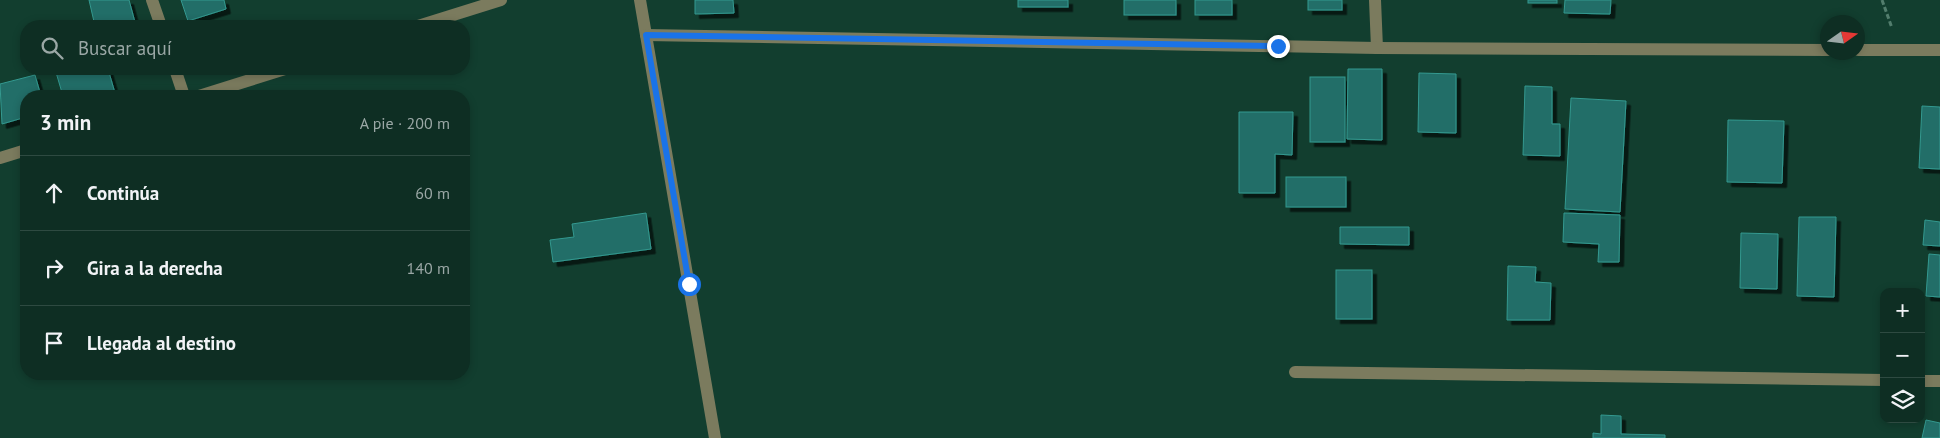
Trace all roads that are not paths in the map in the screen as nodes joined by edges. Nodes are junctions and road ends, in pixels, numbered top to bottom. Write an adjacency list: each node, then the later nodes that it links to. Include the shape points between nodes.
1 (152, 0): 5 (street)
2 (501, 0): 6 (street)
3 (640, 0): 7 (street)
4 (1376, 0): 8 (street)
5 (159, 20)
6 (437, 20)
7 (646, 35): 8 (street); 22 (street)
8 (1377, 48): 9 (street)
9 (1820, 50)
10 (1865, 50): 11 (street)
11 (1940, 50)
12 (177, 75): 14 (street)
13 (266, 75): 15 (street)
14 (182, 90)
15 (218, 90)
16 (20, 152): 17 (street)
17 (0, 158)
18 (1295, 372): 19 (street)
19 (1880, 380)
20 (1925, 381): 21 (street)
21 (1940, 381)
22 (715, 438)

